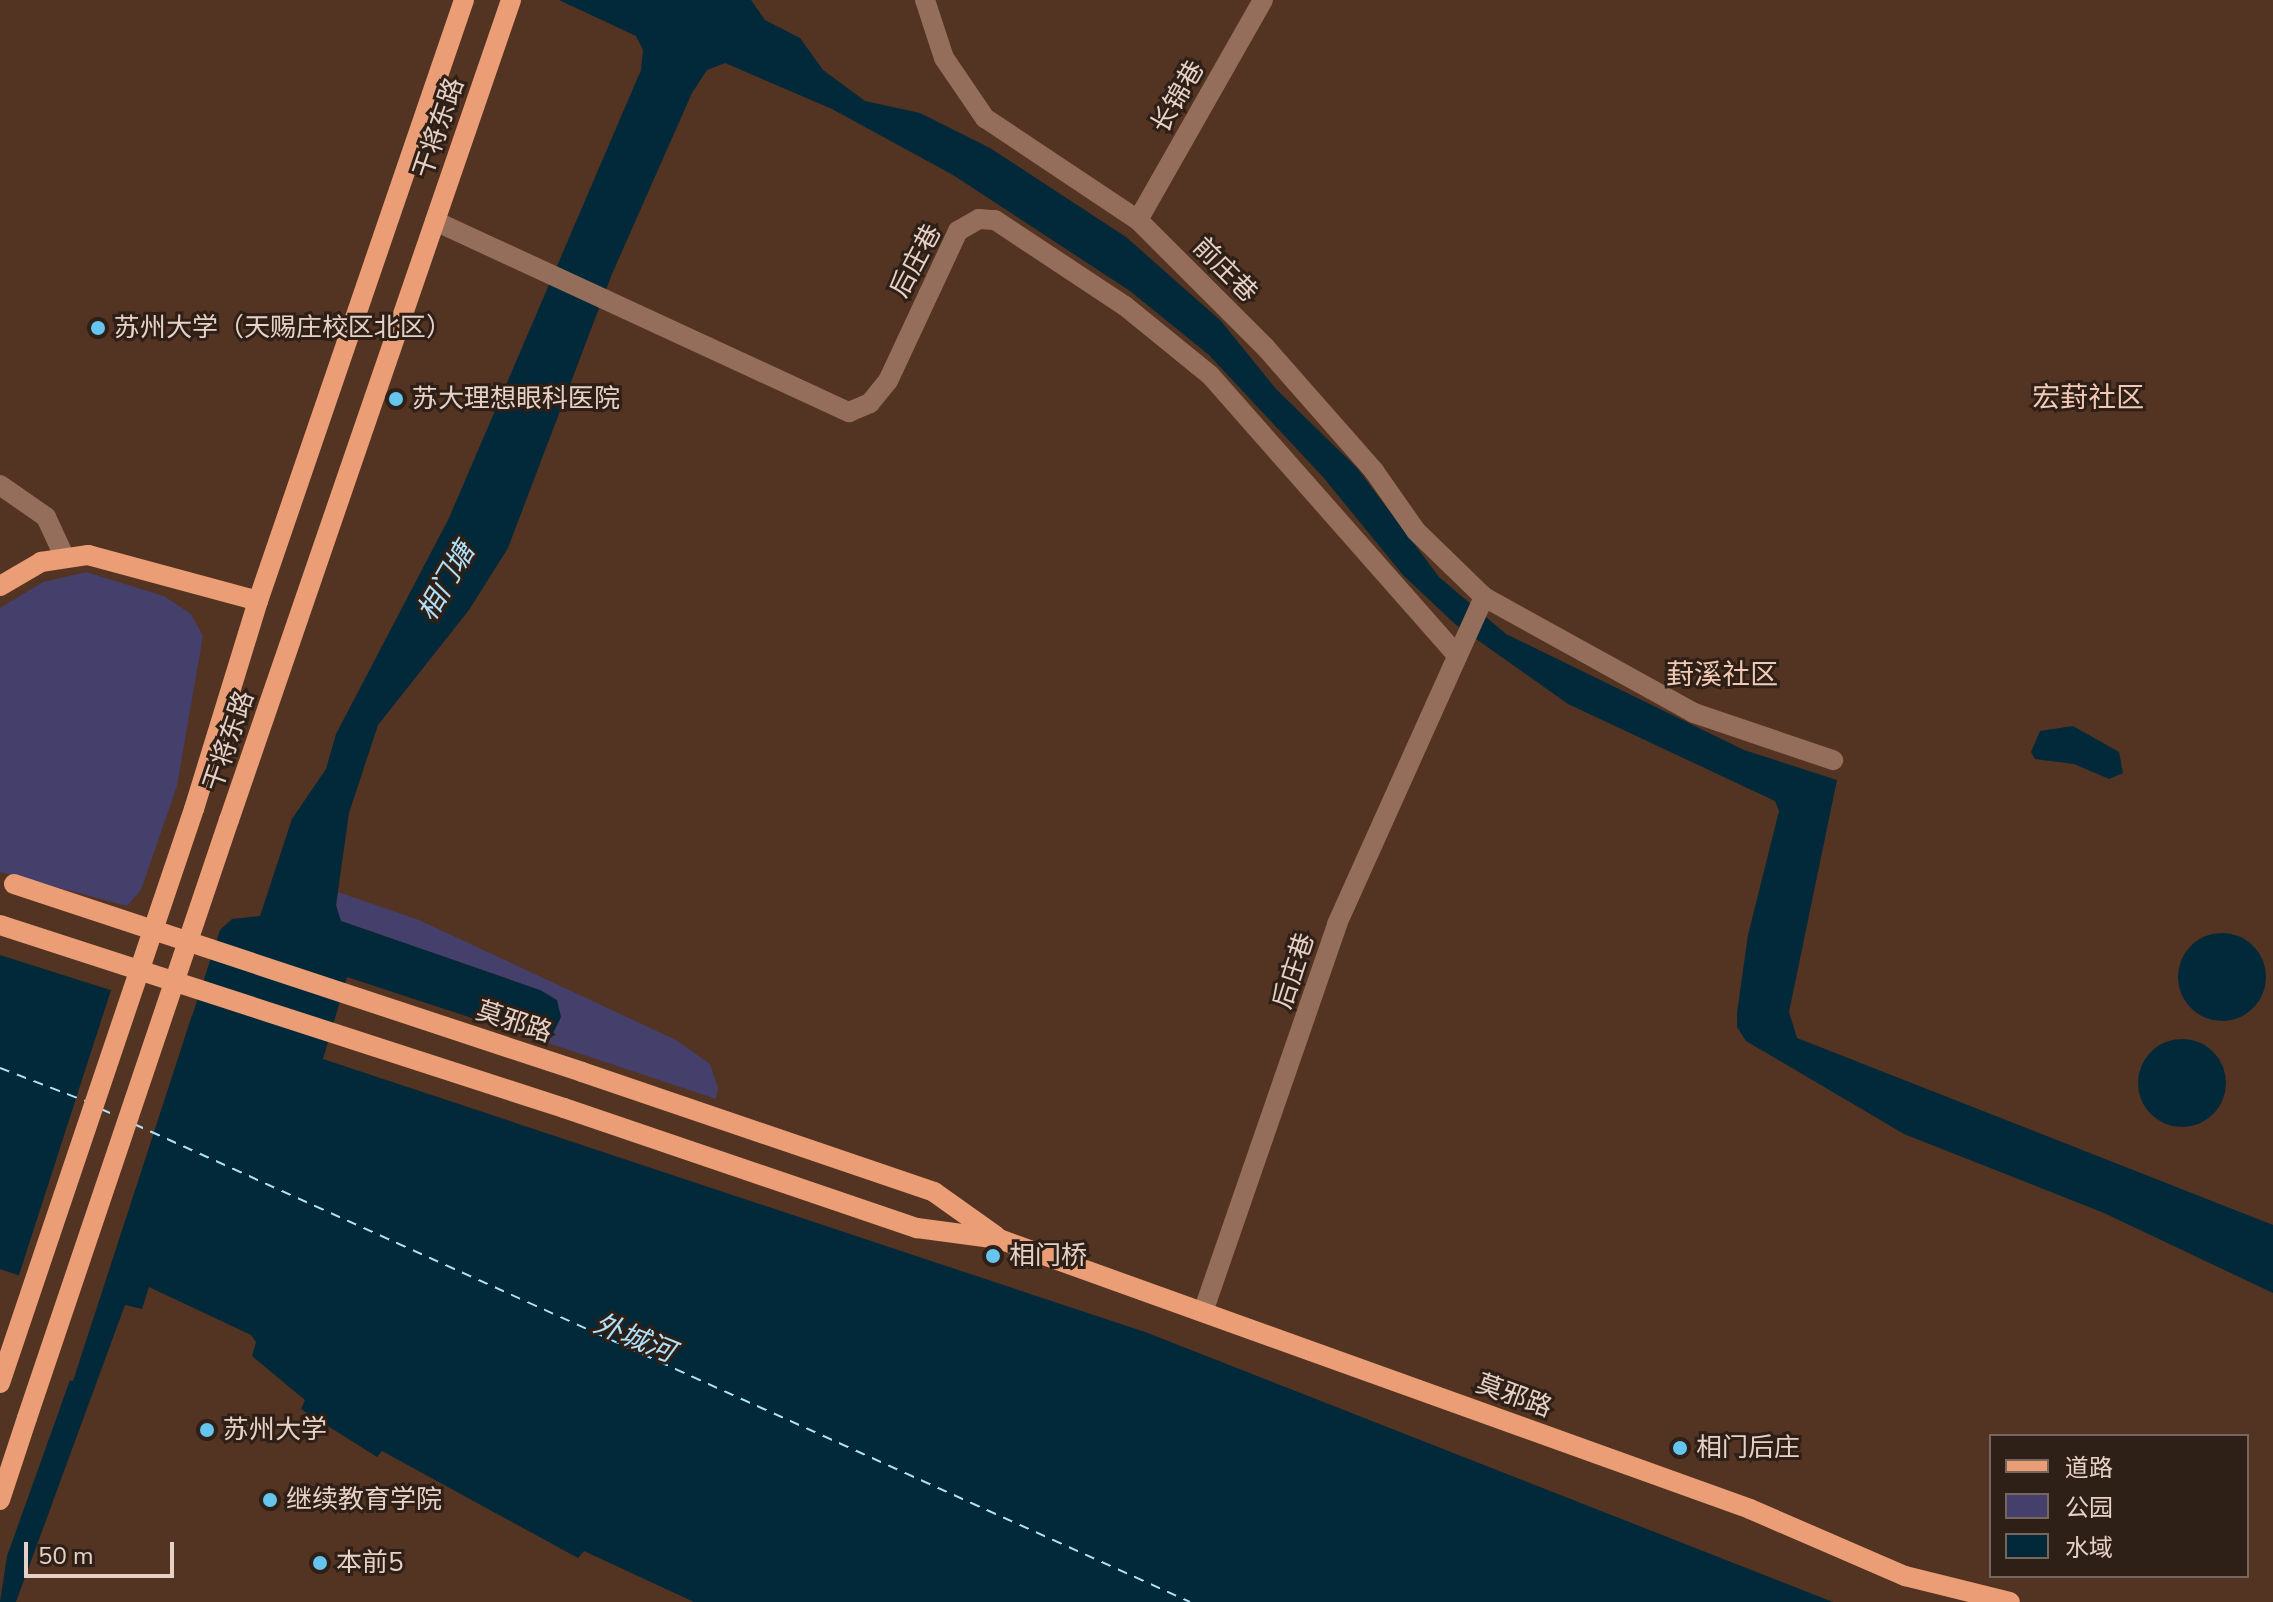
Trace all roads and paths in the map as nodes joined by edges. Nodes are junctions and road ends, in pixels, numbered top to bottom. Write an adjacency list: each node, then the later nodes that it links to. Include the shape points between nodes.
1 (464, 0): 11 (main road, 干将东路)
2 (511, 0): 6 (main road, 干将东路)
3 (925, 0): 5 (street, 前庄巷, via 944,58 985,118)
4 (1263, 0): 5 (street, 长锦巷)
5 (1138, 220): 10 (street, 前庄巷, via 1266,348 1374,471 1416,531)
6 (435, 221): 12 (street, 后庄巷, via 836,409 859,410 888,381 958,231 979,219 995,220 1125,306 1210,375); 19 (main road, 干将东路, bridge)
7 (0, 485): 8 (street, via 46,517)
8 (64, 556): 9 (main road, via 29,567); 11 (main road, via 103,556)
9 (0, 586)
10 (1484, 597): 12 (street, 后庄巷); 13 (street, 前庄巷, via 1694,713)
11 (258, 601): 18 (main road, 干将东路, bridge, via 194,809)
12 (1459, 648): 17 (street, 后庄巷, via 1337,924)
13 (1833, 760)
14 (7, 882): 16 (main road, 莫邪路, bridge, via 934,1192)
15 (0, 925): 16 (main road, 莫邪路, bridge, via 917,1228)
16 (999, 1239): 17 (main road, 莫邪路)
17 (1203, 1312): 20 (main road, 莫邪路, via 1750,1509 1905,1576)
18 (0, 1383)
19 (0, 1500)
20 (2010, 1602)

